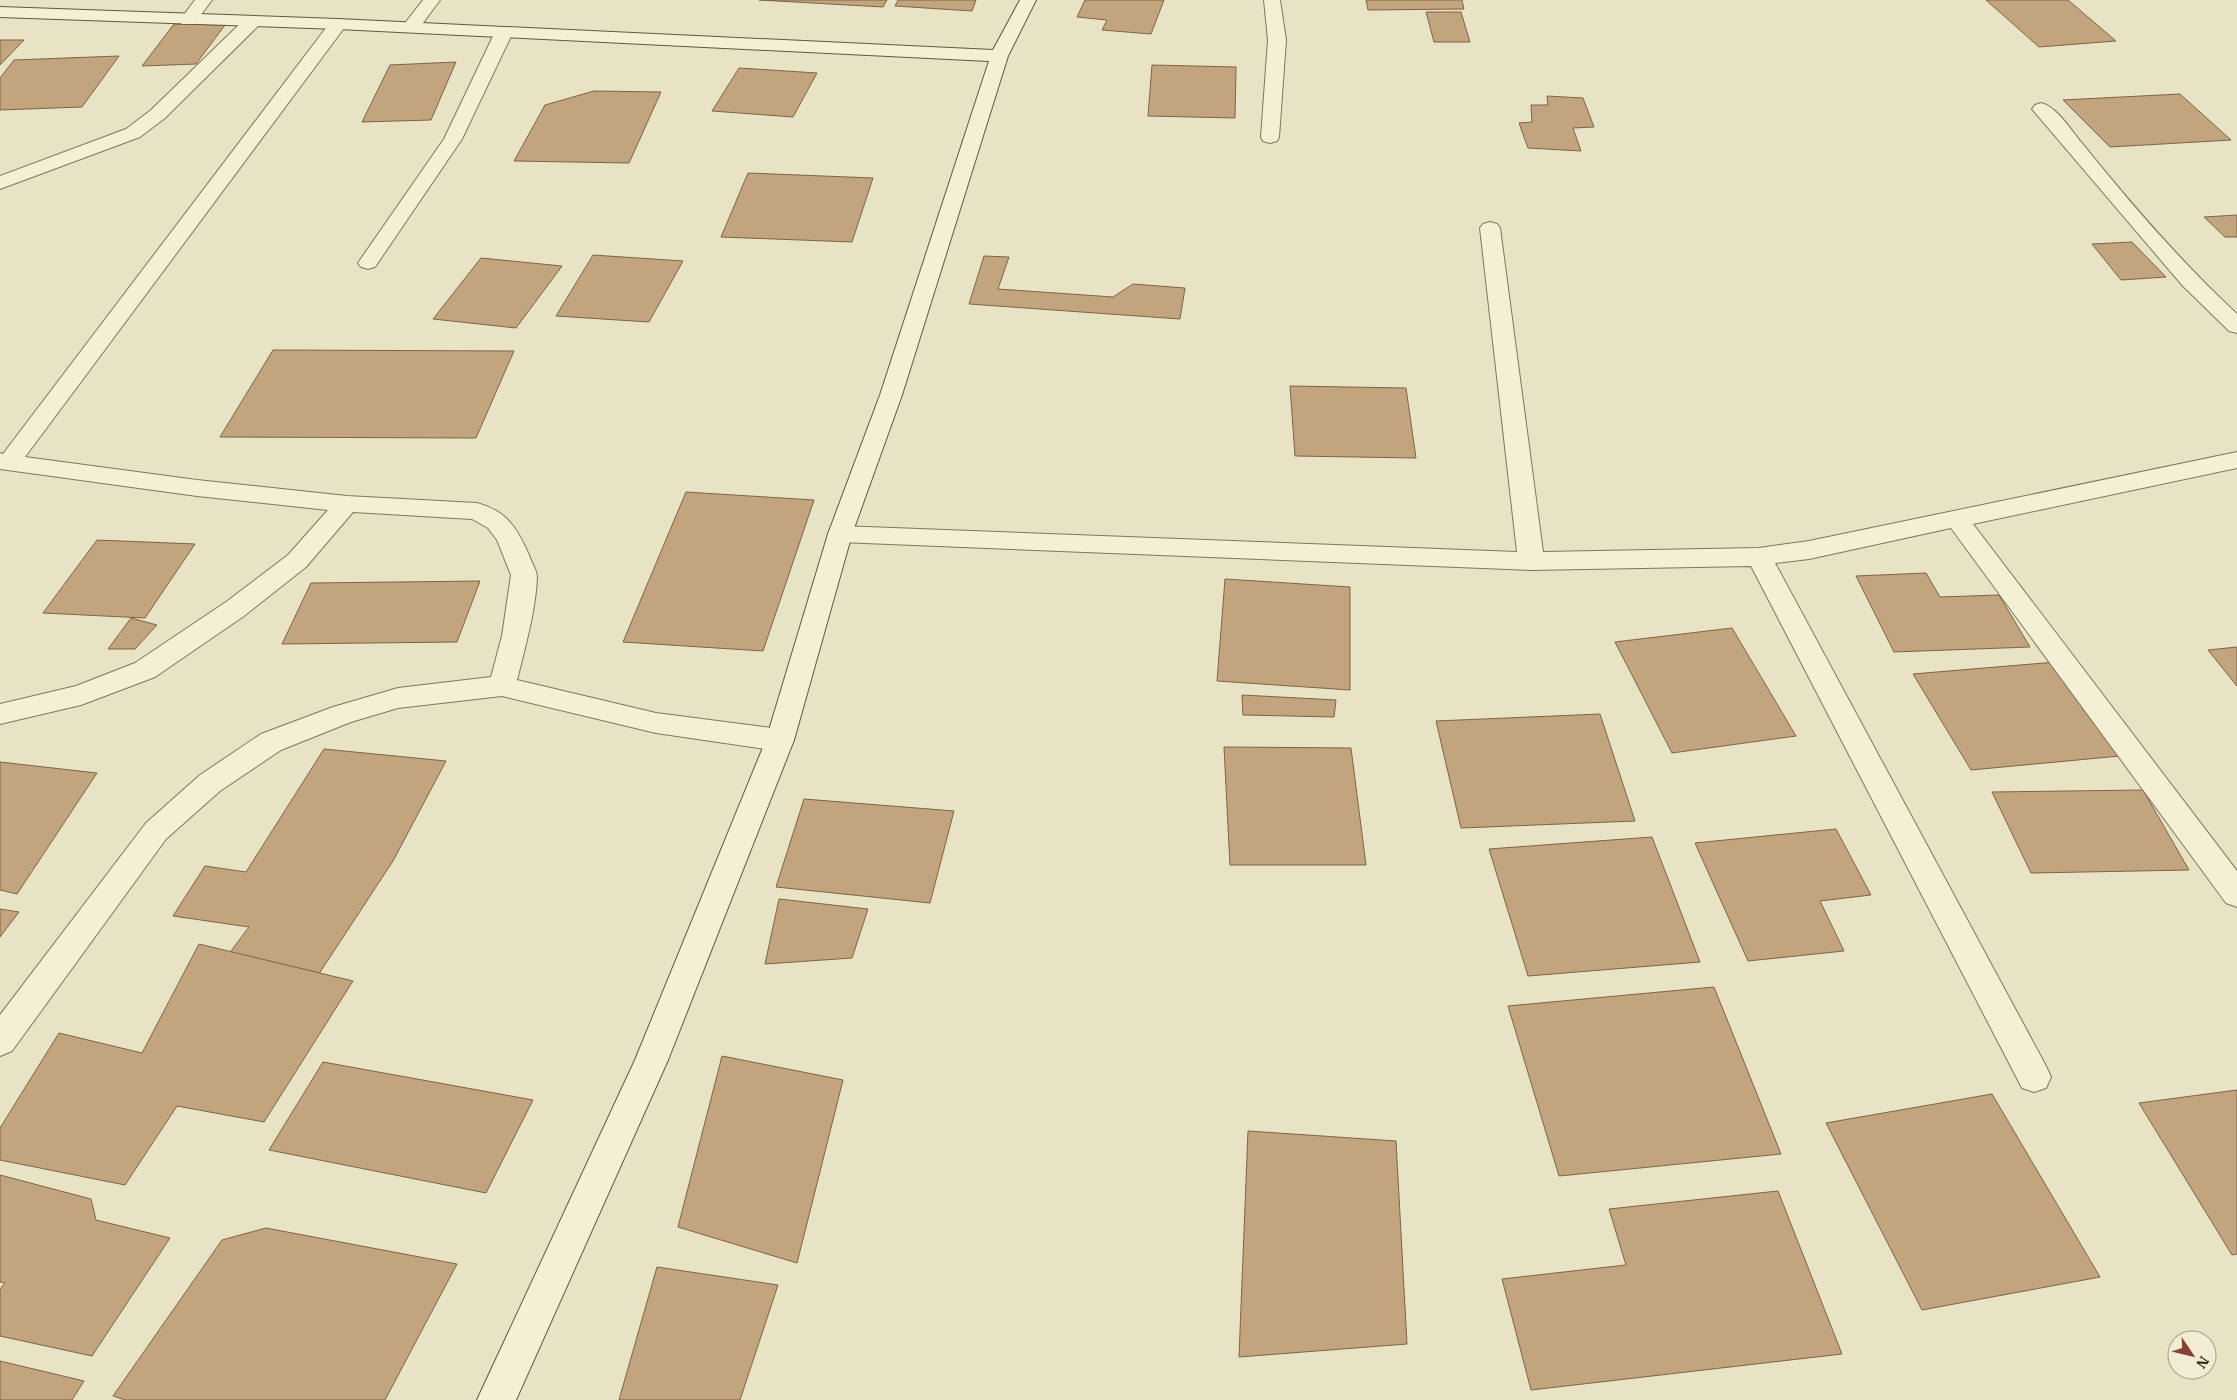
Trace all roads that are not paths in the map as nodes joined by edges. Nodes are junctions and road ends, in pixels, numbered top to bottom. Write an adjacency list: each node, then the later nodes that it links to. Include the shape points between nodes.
1 (204, 0): 6 (street)
2 (432, 0): 9 (street)
3 (1028, 0): 11 (street)
4 (1272, 0): 13 (street, via 1277,40)
5 (0, 12): 6 (street)
6 (188, 20): 7 (street)
7 (252, 22): 8 (street); 14 (street, via 158,114 133,133)
8 (338, 24): 9 (street); 19 (street)
9 (411, 27): 10 (street)
10 (504, 32): 11 (street); 16 (street, via 453,139)
11 (1000, 56): 22 (street, via 891,395)
12 (2041, 109): 17 (street, via 2189,281)
13 (1270, 137)
14 (0, 183)
15 (1490, 228): 24 (street)
16 (368, 263)
17 (2237, 326)
18 (2237, 460): 21 (street)
19 (4, 461): 20 (street, via 197,488)
20 (347, 504): 25 (street, via 476,511 497,522 509,538 524,575 515,636); 26 (street, via 297,561 235,609 145,670 81,695)
21 (1956, 518): 23 (street, via 1809,550); 28 (street)
22 (840, 534): 24 (street); 27 (street)
23 (1759, 557): 24 (street); 30 (street)
24 (1531, 561)
25 (502, 686): 27 (street, via 656,723); 29 (street, via 398,698 343,714 271,742 210,783 156,831)
26 (0, 714)
27 (780, 740): 31 (street, via 651,1060)
28 (2237, 894)
29 (0, 1041)
30 (2034, 1077)
31 (496, 1400)

